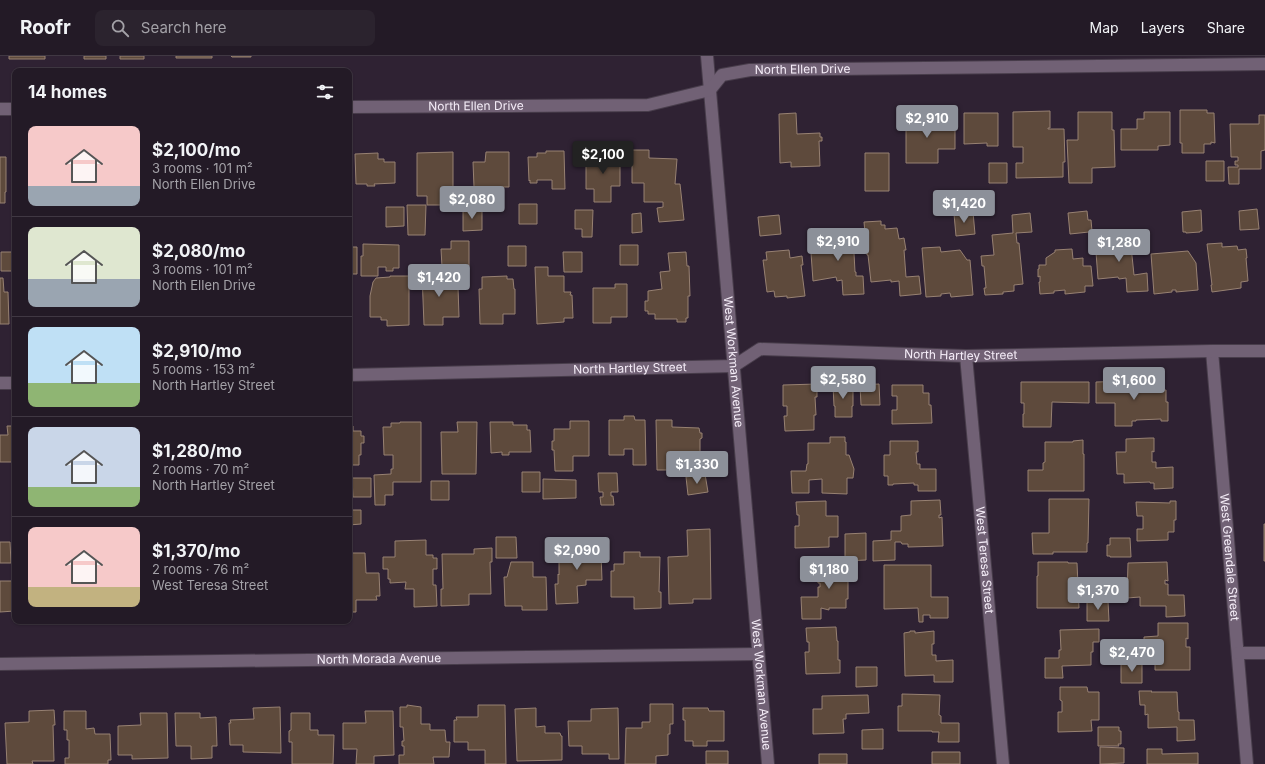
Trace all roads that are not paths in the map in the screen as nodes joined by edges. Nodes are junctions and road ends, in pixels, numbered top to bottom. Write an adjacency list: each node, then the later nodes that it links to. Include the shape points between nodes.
1 (707, 56): 3 (street, West Workman Avenue)
2 (1265, 64): 3 (street, North Ellen Drive, via 750,70 722,75)
3 (710, 90): 4 (street, North Ellen Drive, via 648,105); 10 (street, West Workman Avenue)
4 (352, 107)
5 (0, 109): 6 (street)
6 (12, 109)
7 (1212, 351): 8 (street, North Hartley Street); 9 (street, North Hartley Street); 14 (street, West Greendale Street)
8 (1265, 351)
9 (966, 356): 10 (street, North Hartley Street, via 760,349); 19 (street, West Teresa Street)
10 (734, 366): 11 (street, North Hartley Street); 16 (street, West Workman Avenue)
11 (352, 375)
12 (12, 383): 13 (street)
13 (0, 384)
14 (1238, 653): 15 (street); 20 (street, West Greendale Street)
15 (1265, 653)
16 (758, 654): 17 (street, North Morada Avenue); 18 (street, West Workman Avenue)
17 (0, 664)
18 (768, 764)
19 (1004, 764)
20 (1247, 764)

